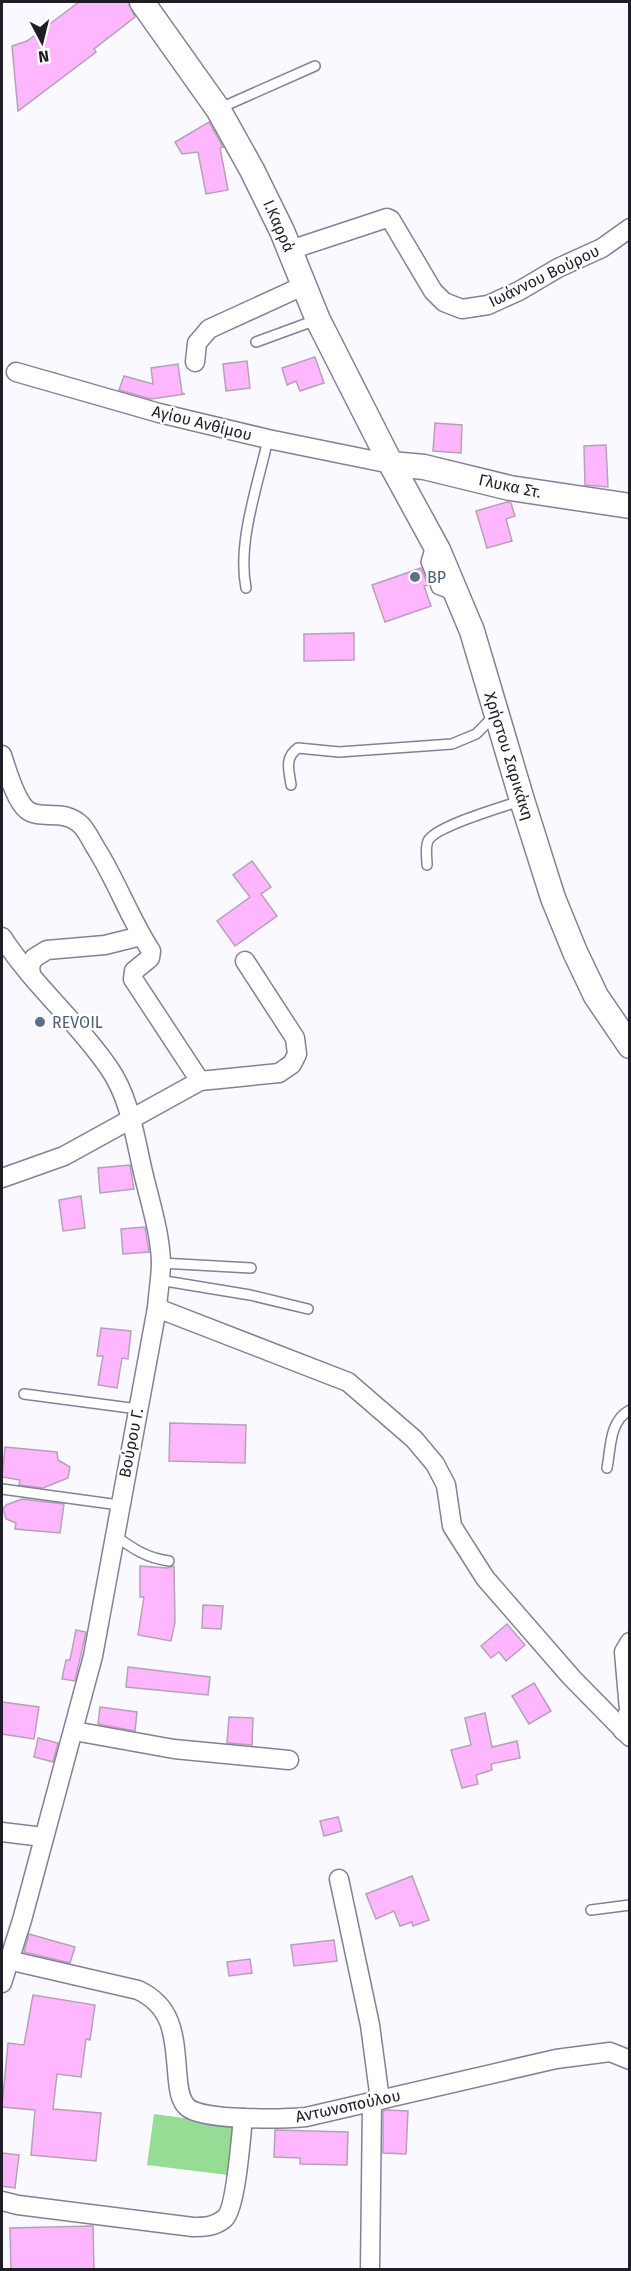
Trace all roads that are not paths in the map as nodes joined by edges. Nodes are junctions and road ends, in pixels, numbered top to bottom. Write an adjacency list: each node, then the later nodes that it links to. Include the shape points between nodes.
1 (142, 2): 3 (main road, Ι.Καρρά)
2 (315, 66): 3 (lane)
3 (218, 109): 5 (main road, Ι.Καρρά, via 266,195)
4 (630, 228): 5 (street, Ιωάννου Βούρου, via 602,248 519,291 470,309 453,307 438,297 387,218)
5 (290, 250): 6 (main road, Ι.Καρρά)
6 (305, 285): 7 (main road, Ι.Καρρά); 9 (street, via 209,329 197,343)
7 (318, 320): 8 (lane); 12 (main road, Ι.Καρρά)
8 (256, 342)
9 (195, 362)
10 (16, 372): 11 (street, Αγίου Ανθίμου)
11 (268, 439): 12 (street, Αγίου Ανθίμου); 14 (lane, via 243,545)
12 (391, 464): 13 (main road, Γλυκα Στ., via 424,467 510,488); 15 (main road, Χρήστου Σαρικάκη, via 458,596)
13 (630, 506)
14 (246, 588)
15 (497, 714): 17 (lane, via 476,734 452,744 339,752 298,748 288,760); 18 (main road, Χρήστου Σαρικάκη)
16 (2, 756): 20 (street, via 26,809 62,814 83,827 114,876)
17 (291, 784)
18 (522, 801): 19 (lane, via 448,826 431,836); 24 (main road, Χρήστου Σαρικάκη, via 575,952 596,996)
19 (427, 865)
20 (141, 936): 23 (street, via 105,945 47,950 34,958); 25 (street, via 151,955 134,971 133,979)
21 (2, 937): 23 (street, Βούρου Γ.)
22 (245, 962): 25 (street, via 296,1038 297,1054 292,1064 279,1073)
23 (31, 975): 26 (street, Βούρου Γ., via 108,1066 123,1092)
24 (630, 1046)
25 (200, 1081): 26 (street)
26 (130, 1119): 27 (street, via 64,1156); 29 (street, Βούρου Γ., via 157,1228)
27 (2, 1178)
28 (251, 1268): 29 (lane)
29 (160, 1271): 30 (street, Βούρου Γ.); 31 (lane)
30 (157, 1308): 33 (street, Βούρου Γ.); 42 (street, via 348,1382 414,1439 446,1485 452,1526 485,1578)
31 (308, 1309)
32 (24, 1394): 33 (lane)
33 (138, 1409): 37 (street, Βούρου Γ.)
34 (630, 1410): 35 (lane, via 614,1427)
35 (608, 1468)
36 (2, 1489): 37 (lane)
37 (119, 1505): 38 (street, Βούρου Γ.)
38 (114, 1535): 39 (lane, via 142,1554); 41 (street, Βούρου Γ., via 93,1656)
39 (169, 1561)
40 (630, 1642): 42 (street, via 624,1652)
41 (74, 1731): 43 (street, via 174,1749); 45 (street, Βούρου Γ.)
42 (627, 1734)
43 (289, 1760)
44 (2, 1832): 45 (street)
45 (43, 1837): 49 (street, Βούρου Γ.)
46 (339, 1879): 52 (street, via 370,2025)
47 (630, 1905): 48 (lane)
48 (591, 1910)
49 (8, 1960): 50 (street, Βούρου Γ.); 53 (street, Αντωνοπούλου, via 151,1996 162,2007 172,2028 179,2095 185,2106)
50 (2, 1983)
51 (630, 2060): 52 (street, Αντωνοπούλου, via 610,2052 556,2059)
52 (376, 2101): 53 (street, Αντωνοπούλου, via 306,2117); 55 (street)
53 (243, 2118): 54 (street, via 233,2201 226,2218 210,2227)
54 (2, 2201)
55 (370, 2270)

